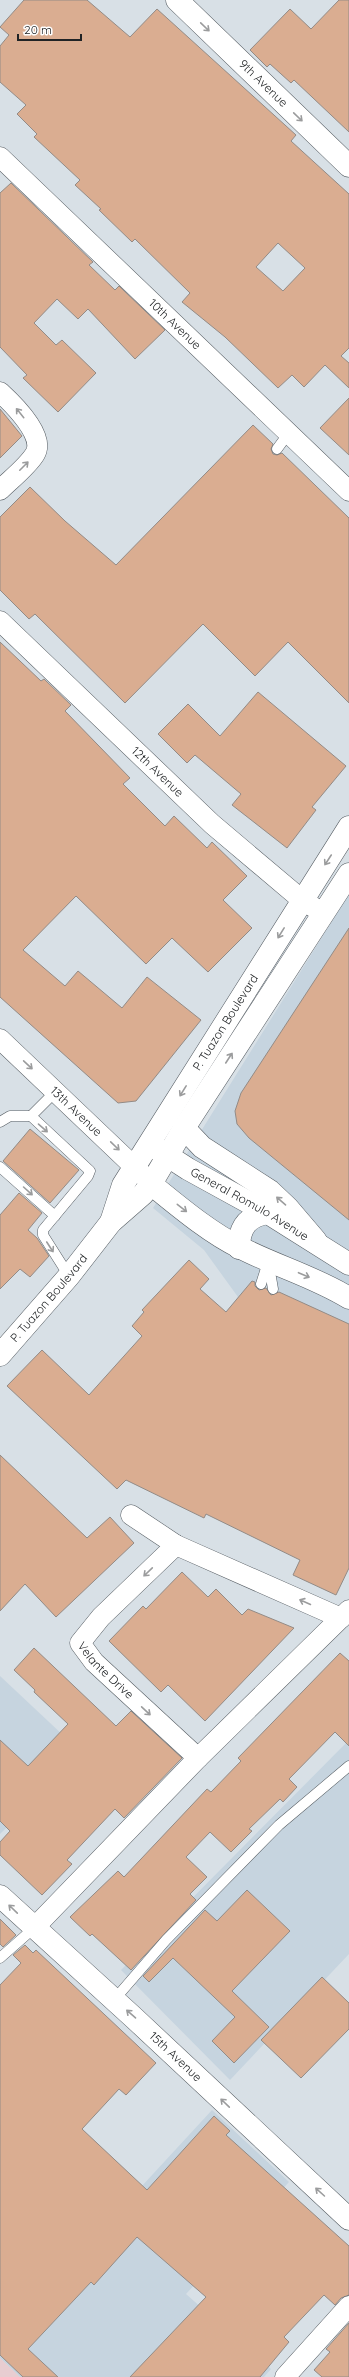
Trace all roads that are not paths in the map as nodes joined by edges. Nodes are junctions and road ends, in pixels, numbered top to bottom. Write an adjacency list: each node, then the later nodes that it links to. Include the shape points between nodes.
1 (177, 0): 3 (main road, 9th Avenue, one-way to 3)
2 (0, 157): 6 (street, 10th Avenue, via 283,441)
3 (349, 166)
4 (0, 392): 5 (street, one-way to 4, via 37,450 35,437 21,413)
5 (0, 490)
6 (349, 491)
7 (0, 620): 10 (street, 12th Avenue, via 212,824)
8 (349, 827): 10 (main road, P. Tuazon Boulevard, one-way to 10)
9 (349, 874): 11 (main road, P. Tuazon Boulevard)
10 (302, 900): 11 (street, 12th Avenue); 17 (main road, P. Tuazon Boulevard, one-way to 17)
11 (323, 913): 16 (main road, P. Tuazon Boulevard, one-way to 11)
12 (0, 1039): 13 (street, 13th Avenue, one-way to 13)
13 (56, 1091): 14 (lane); 19 (street, 13th Avenue, one-way to 19)
14 (31, 1116): 15 (lane, via 10,1116); 23 (lane, one-way to 23, via 90,1171)
15 (0, 1122)
16 (184, 1128): 18 (main road, P. Tuazon Boulevard); 25 (main road, one-way to 16, via 288,1206 270,1191 202,1147)
17 (150, 1145): 18 (main road, General Romulo Avenue); 19 (main road, P. Tuazon Boulevard)
18 (168, 1157): 21 (main road, P. Tuazon Boulevard); 22 (main road, General Romulo Avenue)
19 (135, 1166): 21 (street, 13th Avenue); 24 (main road, P. Tuazon Boulevard, via 123,1185)
20 (0, 1167): 23 (lane, one-way to 23)
21 (151, 1184): 24 (main road, P. Tuazon Boulevard); 26 (main road, one-way to 26)
22 (268, 1213): 25 (main road, General Romulo Avenue); 26 (main road, via 254,1217 242,1227)
23 (55, 1216): 29 (lane, one-way to 29, via 43,1230 43,1235)
24 (111, 1222): 29 (main road, P. Tuazon Boulevard)
25 (316, 1241): 28 (main road, General Romulo Avenue)
26 (239, 1248): 27 (main road)
27 (268, 1260): 30 (lane); 31 (lane); 32 (main road, one-way to 32)
28 (349, 1264)
29 (69, 1276): 33 (main road, P. Tuazon Boulevard)
30 (261, 1284)
31 (273, 1290)
32 (349, 1298)
33 (0, 1356)
34 (131, 1515): 35 (street)
35 (176, 1545): 36 (street, one-way to 35); 37 (street, Velante Drive, one-way to 37, via 101,1617 80,1643 94,1662)
36 (345, 1614): 37 (street)
37 (198, 1758): 40 (street)
38 (349, 1766): 42 (lane, via 280,1826 166,1940)
39 (0, 1896): 40 (main road, 15th Avenue, one-way to 39)
40 (34, 1928): 41 (lane); 42 (main road, 15th Avenue)
41 (0, 1958)
42 (114, 2000): 43 (main road, 15th Avenue, one-way to 42)
43 (349, 2219)
44 (349, 2306): 45 (street)
45 (285, 2377)

